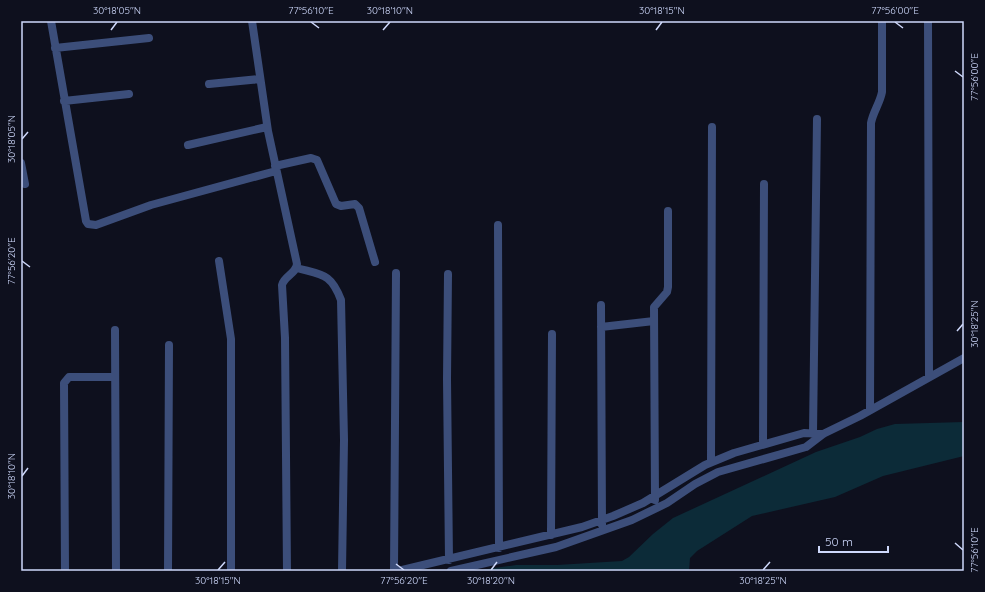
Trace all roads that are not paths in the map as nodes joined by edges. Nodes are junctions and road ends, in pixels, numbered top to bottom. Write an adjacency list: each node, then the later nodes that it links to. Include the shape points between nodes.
1 (51, 21): 6 (street)
2 (252, 21): 7 (street)
3 (882, 21): 35 (street, via 882,92 871,123)
4 (928, 21): 34 (street)
5 (149, 38): 6 (street)
6 (55, 48): 10 (street)
7 (260, 78): 8 (street); 12 (street)
8 (209, 84)
9 (129, 94): 10 (street)
10 (64, 101): 16 (street, via 88,224 96,225 151,205)
11 (817, 119): 36 (street)
12 (267, 127): 14 (street); 16 (street)
13 (712, 127): 39 (street)
14 (188, 145)
15 (21, 163): 17 (street)
16 (276, 168): 22 (street, via 311,158 317,160 336,204 355,204 359,208); 23 (street)
17 (24, 184)
18 (764, 184): 38 (street)
19 (668, 212): 27 (street, via 668,287 667,292 656,303)
20 (498, 225): 45 (street)
21 (219, 261): 50 (street, via 230,339)
22 (376, 262)
23 (297, 268): 51 (street, via 285,278 282,285 285,338); 52 (street, via 322,274 330,279 341,300 344,440)
24 (396, 273): 53 (street)
25 (448, 274): 46 (street)
26 (601, 305): 28 (street)
27 (654, 321): 28 (street); 40 (street)
28 (601, 327): 42 (street)
29 (115, 330): 33 (street)
30 (552, 334): 44 (street)
31 (169, 345): 49 (street)
32 (964, 358): 34 (street)
33 (115, 377): 47 (street, via 69,377 64,383); 48 (street)
34 (930, 377): 35 (street)
35 (870, 410): 37 (street)
36 (813, 432): 37 (street); 38 (street)
37 (823, 434): 41 (street, via 806,447 718,472)
38 (763, 444): 39 (street)
39 (711, 462): 40 (street)
40 (655, 496): 41 (street); 42 (street)
41 (655, 509): 43 (street)
42 (602, 520): 43 (street); 44 (street)
43 (602, 532): 55 (street, via 556,547)
44 (551, 535): 45 (street)
45 (498, 548): 46 (street)
46 (448, 560): 54 (street)
47 (65, 571)
48 (116, 571)
49 (168, 571)
50 (231, 571)
51 (287, 571)
52 (342, 571)
53 (394, 571)
54 (398, 571)
55 (451, 571)

